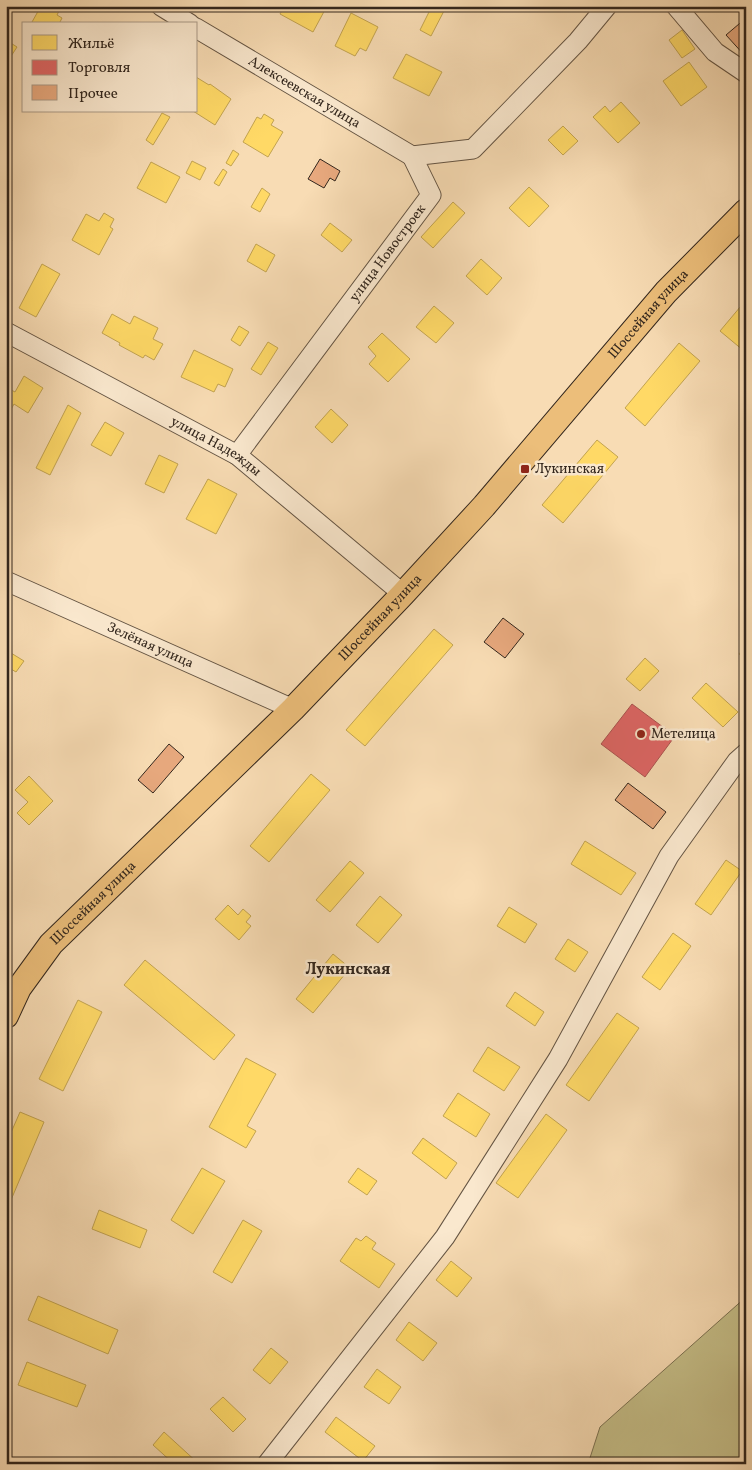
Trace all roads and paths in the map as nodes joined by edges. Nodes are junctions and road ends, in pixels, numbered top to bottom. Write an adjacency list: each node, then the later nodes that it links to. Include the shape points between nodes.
1 (161, 6): 4 (street)
2 (607, 6): 7 (street, via 578,41 473,149)
3 (676, 6): 6 (street, via 715,52)
4 (187, 22)
5 (198, 29): 7 (street, Алексеевская улица)
6 (746, 73)
7 (412, 156): 10 (street, улица Новостроек, via 431,195)
8 (746, 211): 12 (main road, Шоссейная улица, via 666,292 484,506)
9 (6, 332): 10 (street, улица Надежды)
10 (237, 455): 12 (street, улица Надежды)
11 (6, 581): 13 (street, Зелёная улица)
12 (403, 594): 13 (main road, Шоссейная улица)
13 (293, 709): 15 (main road, Шоссейная улица, via 51,944 19,988)
14 (746, 753): 16 (street, via 669,856 558,1060 445,1237)
15 (6, 1016)
16 (267, 1464)

